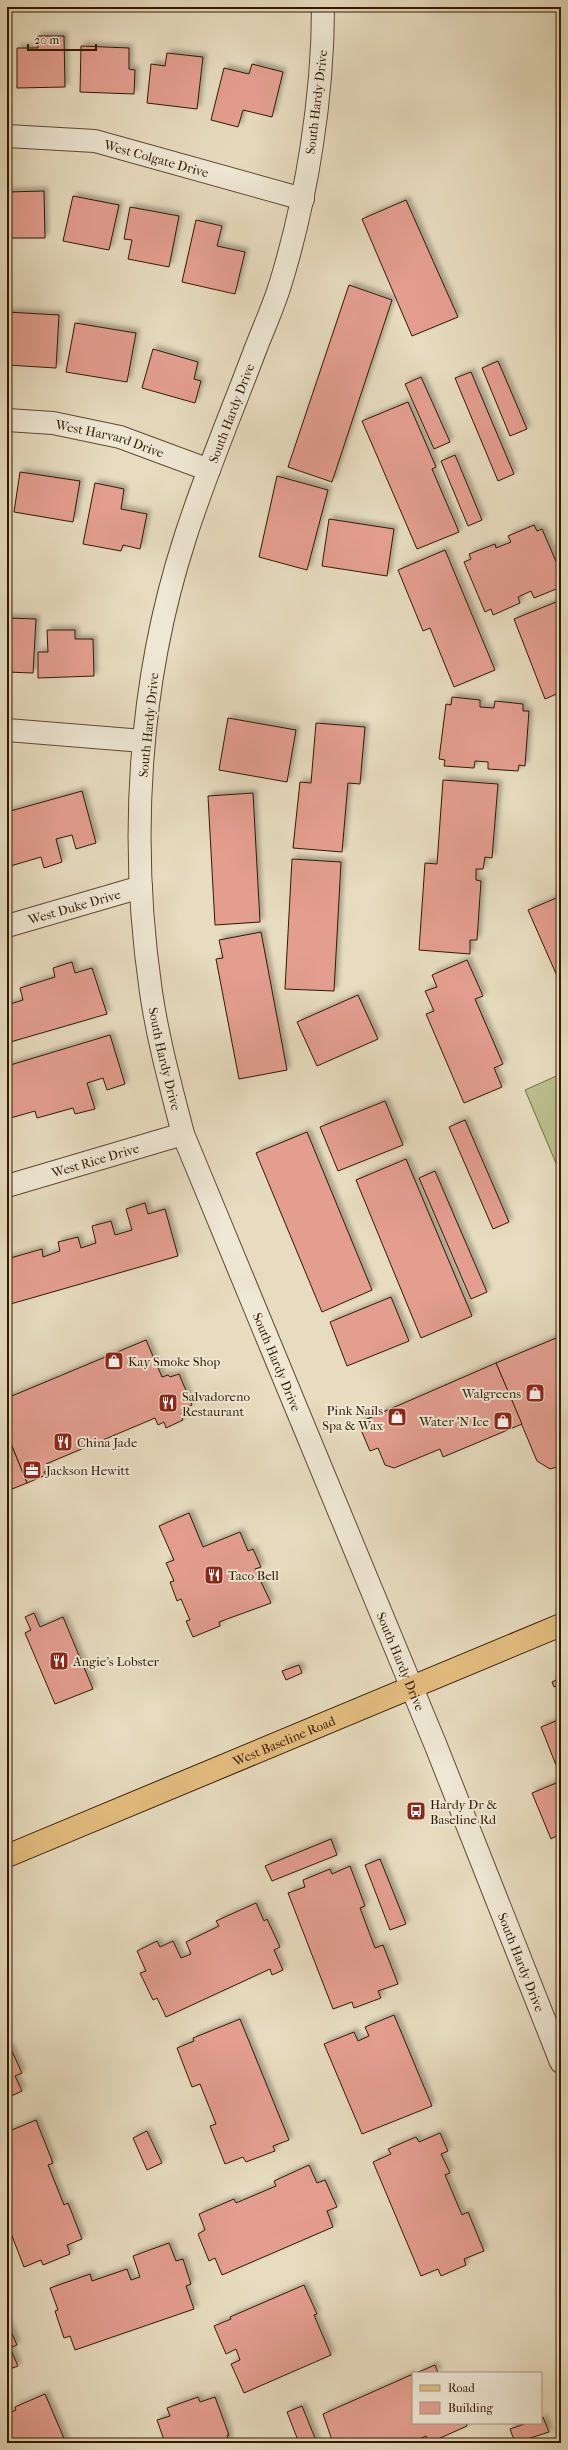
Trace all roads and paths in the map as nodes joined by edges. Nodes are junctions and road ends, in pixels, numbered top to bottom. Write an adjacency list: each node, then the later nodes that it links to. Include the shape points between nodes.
1 (323, 7): 3 (street, South Hardy Drive, via 323,44)
2 (7, 136): 3 (street, West Colgate Drive, via 94,140)
3 (303, 198): 5 (street, South Hardy Drive, via 280,284)
4 (7, 420): 5 (street, West Harvard Drive, via 53,423 120,437)
5 (209, 470): 7 (street, South Hardy Drive, via 184,539 172,584 156,654)
6 (7, 730): 7 (street)
7 (143, 741): 8 (street, South Hardy Drive, via 139,821)
8 (141, 887): 9 (street, West Duke Drive); 10 (street, South Hardy Drive, via 151,992)
9 (7, 926)
10 (183, 1134): 11 (street, West Rice Drive); 13 (street, South Hardy Drive)
11 (7, 1186)
12 (561, 1625): 13 (main road, West Baseline Road)
13 (411, 1688): 14 (main road, West Baseline Road); 15 (street, South Hardy Drive)
14 (7, 1856)
15 (561, 2062)

